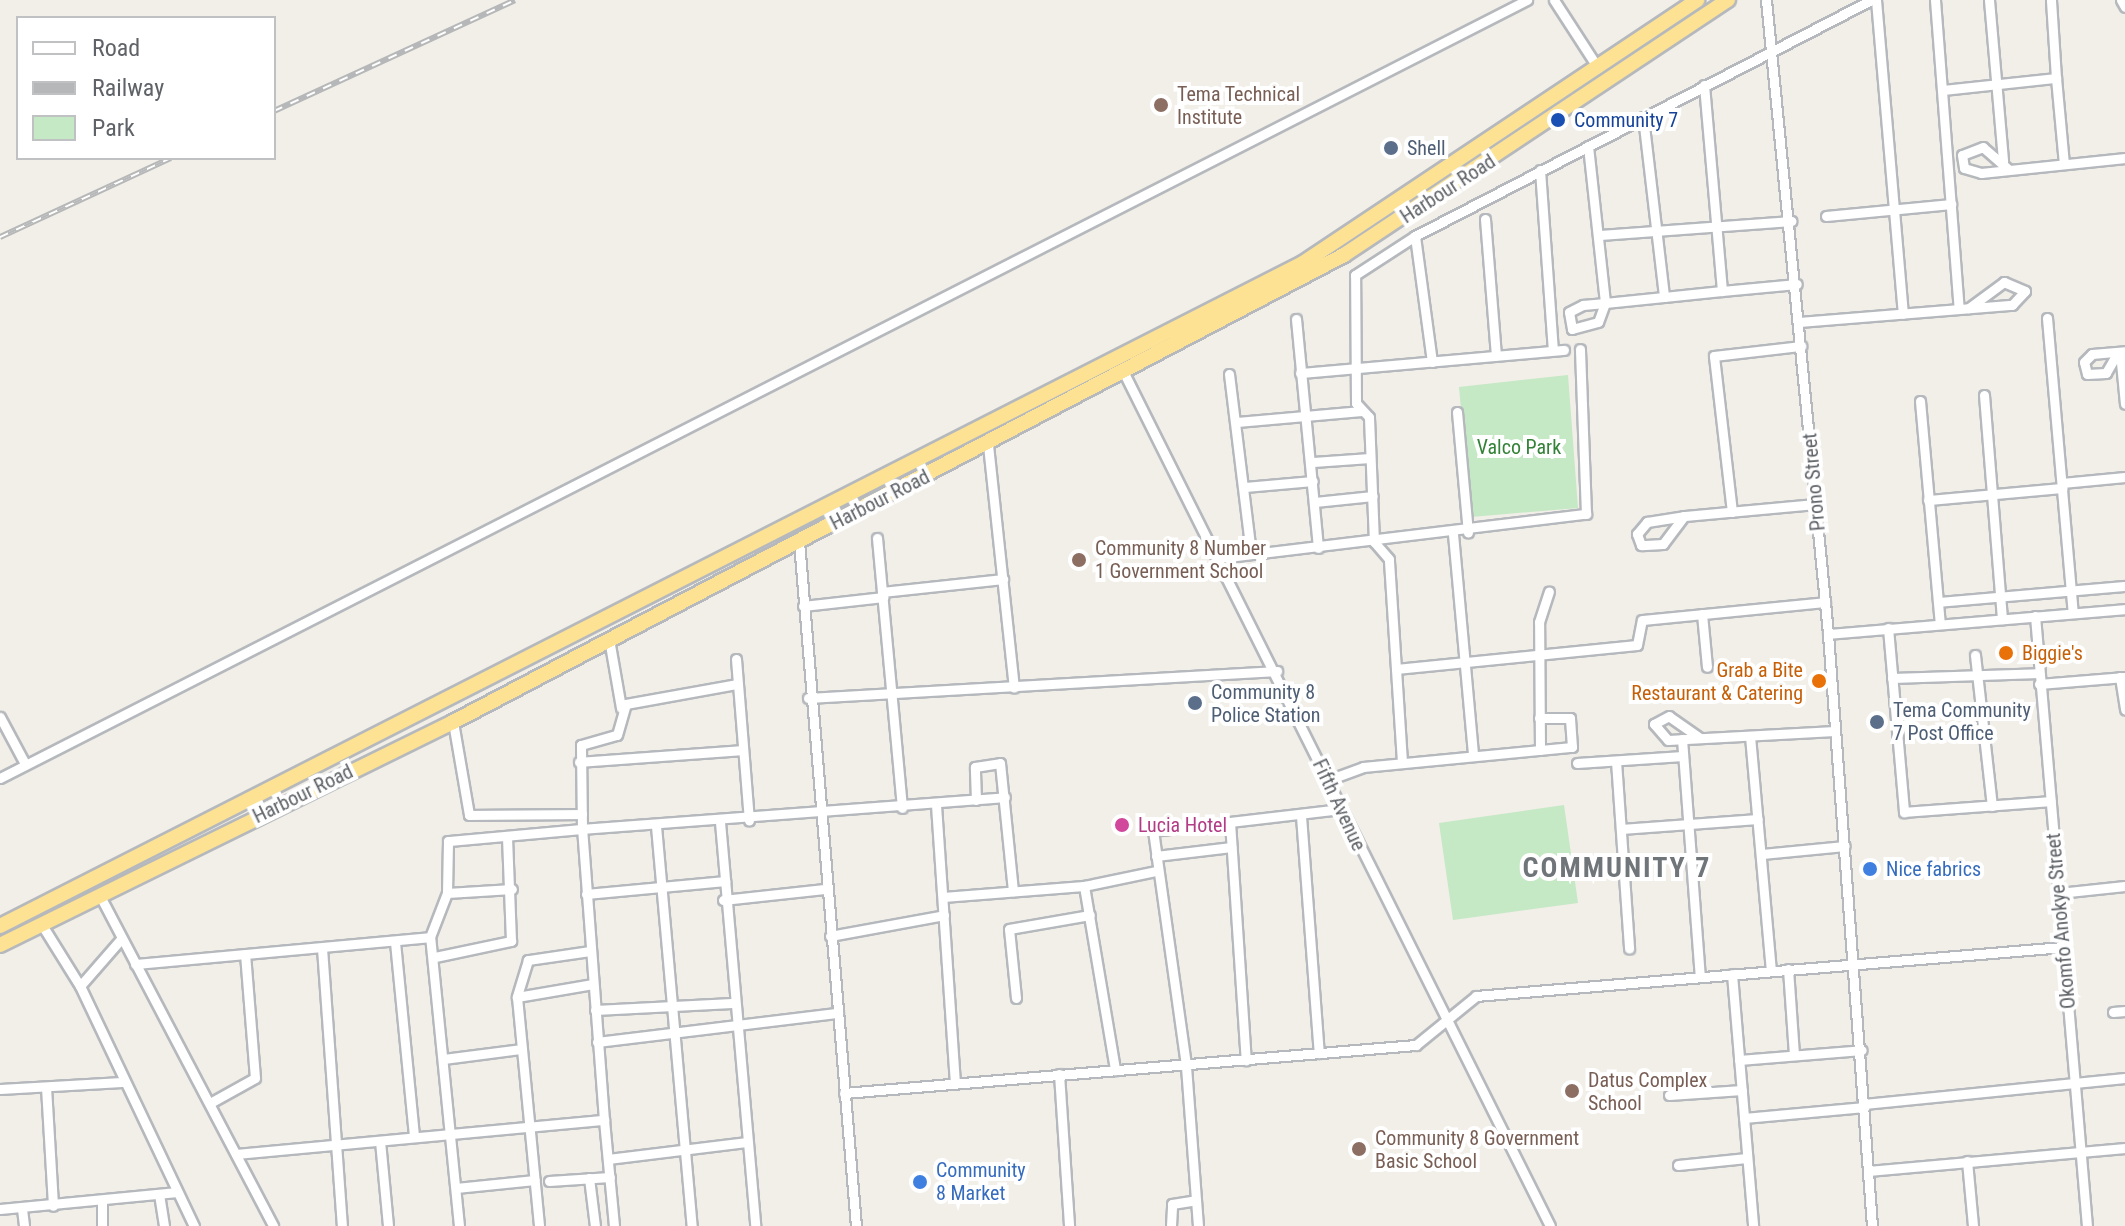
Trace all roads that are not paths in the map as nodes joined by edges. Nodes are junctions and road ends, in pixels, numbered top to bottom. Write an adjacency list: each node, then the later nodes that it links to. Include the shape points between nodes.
1 (1527, 0): 126 (street, via 224,669)
2 (1554, 0): 13 (street)
3 (1697, 0): 13 (highway, Harbour Road)
4 (1728, 0): 46 (highway, Harbour Road, via 1344,255)
5 (1766, 0): 12 (street, Prono Street)
6 (1873, 0): 12 (street); 24 (street)
7 (1935, 0): 17 (street)
8 (1989, 0): 15 (street)
9 (2051, 0): 14 (street)
10 (2121, 0): 11 (street)
11 (2125, 7)
12 (1776, 47): 16 (street); 27 (street, Prono Street)
13 (1598, 68): 172 (highway, Harbour Road, via 1303,263)
14 (2056, 78): 15 (street); 21 (street)
15 (1997, 84): 17 (street); 21 (street, via 2006,167)
16 (1704, 85): 18 (street); 28 (street)
17 (1943, 90): 23 (street)
18 (1643, 117): 19 (street); 29 (street)
19 (1588, 146): 22 (street); 30 (street)
20 (2125, 158): 21 (street)
21 (2064, 164)
22 (1540, 170): 31 (street); 43 (street, via 1559,350)
23 (1951, 204): 24 (street); 35 (street)
24 (1893, 210): 25 (street); 36 (street)
25 (1826, 216)
26 (1485, 219): 43 (street)
27 (1791, 221): 28 (street); 32 (street, Prono Street)
28 (1717, 226): 29 (street); 33 (street)
29 (1658, 230): 30 (street); 34 (street)
30 (1600, 235): 34 (street, via 1605,303)
31 (1415, 236): 44 (street); 45 (street, via 1356,272)
32 (1797, 284): 33 (street); 39 (street, Prono Street)
33 (1722, 291): 34 (street)
34 (1664, 297)
35 (1964, 308): 35 (street, via 2004,282 2025,291 2012,305); 36 (street)
36 (1903, 314): 39 (street)
37 (2047, 318): 61 (street)
38 (1296, 319): 47 (street)
39 (1799, 322): 40 (street, Prono Street)
40 (1801, 346): 67 (street, Prono Street); 68 (street, via 1714,356)
41 (1580, 349): 70 (street, via 1589,511)
42 (2121, 352): 51 (street)
43 (1496, 356): 44 (street)
44 (1432, 362): 45 (street)
45 (1357, 368): 47 (street); 52 (street)
46 (1124, 373): 56 (highway, Harbour Road); 77 (street, Fifth Avenue)
47 (1300, 373): 54 (street)
48 (1229, 374): 55 (street)
49 (1984, 395): 63 (street)
50 (1920, 401): 65 (street)
51 (2125, 404)
52 (1362, 411): 54 (street); 57 (street)
53 (1457, 412): 70 (street)
54 (1306, 417): 55 (street); 58 (street)
55 (1237, 422): 62 (street)
56 (988, 445): 73 (highway, Harbour Road); 78 (street)
57 (1370, 458): 58 (street); 64 (street)
58 (1313, 462): 60 (street)
59 (2125, 477): 61 (street)
60 (1313, 481): 62 (street); 66 (street)
61 (2062, 486): 63 (street); 80 (street)
62 (1245, 487): 76 (street)
63 (1992, 494): 65 (street); 83 (street)
64 (1373, 496): 66 (street); 74 (street)
65 (1928, 500): 85 (street)
66 (1315, 502): 75 (street)
67 (1816, 504): 68 (street); 84 (street, Prono Street)
68 (1732, 512): 69 (street)
69 (1684, 516): 69 (street, via 1647,522 1637,534 1641,545 1663,544)
70 (1468, 533): 71 (street)
71 (1453, 534): 74 (street); 99 (street)
72 (877, 538): 82 (street)
73 (799, 542): 86 (street); 95 (highway, Harbour Road)
74 (1374, 542): 75 (street); 101 (street, via 1389,559)
75 (1318, 548): 76 (street)
76 (1251, 554): 77 (street)
77 (1220, 558): 102 (street, Fifth Avenue)
78 (1003, 579): 82 (street); 109 (street)
79 (2125, 586): 80 (street)
80 (2071, 591): 83 (street); 88 (street)
81 (1549, 592): 96 (street)
82 (883, 595): 86 (street); 110 (street)
83 (2000, 597): 85 (street); 91 (street)
84 (1825, 602): 89 (street); 94 (street, Prono Street)
85 (1938, 602): 92 (street)
86 (803, 606): 111 (street)
87 (2125, 609): 88 (street)
88 (2073, 613): 90 (street)
89 (1702, 614): 96 (street, via 1642,620 1637,645); 100 (street)
90 (2035, 616): 91 (street); 103 (street, Okomfo Anokye Street)
91 (2002, 619): 92 (street)
92 (1940, 624): 93 (street)
93 (1888, 628): 94 (street); 106 (street)
94 (1828, 634): 117 (street, Prono Street)
95 (609, 639): 112 (street); 116 (highway, Harbour Road)
96 (1538, 655): 99 (street); 115 (street)
97 (1975, 655): 104 (street)
98 (736, 659): 107 (street)
99 (1464, 660): 101 (street); 123 (street)
100 (1707, 667)
101 (1396, 669): 128 (street)
102 (1277, 671): 109 (street); 131 (street, Fifth Avenue)
103 (2039, 673): 104 (street); 108 (street, Okomfo Anokye Street)
104 (1977, 675): 106 (street); 136 (street)
105 (2123, 677): 108 (street); 113 (street)
106 (1892, 678): 136 (street, via 1904,812)
107 (737, 684): 112 (street); 121 (street)
108 (2039, 684): 134 (street, Okomfo Anokye Street)
109 (1014, 688): 110 (street)
110 (891, 691): 111 (street); 137 (street)
111 (808, 698): 140 (street)
112 (621, 708): 127 (street, via 617,735 581,745)
113 (2125, 710)
114 (0, 717): 126 (street)
115 (1539, 718): 122 (street); 122 (street, via 1568,717 1574,744)
116 (453, 722): 139 (street, via 469,815); 165 (highway, Harbour Road)
117 (1835, 731): 118 (street); 151 (street, Prono Street)
118 (1750, 736): 119 (street); 142 (street)
119 (1700, 738): 120 (street); 120 (street, via 1669,716 1656,719 1656,735)
120 (1682, 739): 124 (street)
121 (743, 750): 127 (street); 143 (street)
122 (1540, 750): 123 (street)
123 (1473, 754): 128 (street)
124 (1683, 756): 125 (street); 146 (street)
125 (1616, 761): 129 (street); 149 (street)
126 (24, 762): 130 (street)
127 (579, 762): 139 (street)
128 (1402, 762): 131 (street)
129 (1577, 763)
130 (0, 778)
131 (1328, 780): 138 (street, Fifth Avenue)
132 (1005, 797): 133 (street); 133 (street, via 998,763 975,767); 162 (street)
133 (976, 800): 135 (street)
134 (2051, 801): 136 (street); 164 (street, Okomfo Anokye Street)
135 (936, 805): 137 (street); 167 (street)
136 (1992, 806)
137 (902, 808): 140 (street)
138 (1341, 809): 141 (street); 200 (street, Fifth Avenue)
139 (582, 814): 148 (street)
140 (819, 816): 143 (street); 161 (street)
141 (1301, 816): 145 (street); 206 (street)
142 (1758, 819): 146 (street); 153 (street)
143 (749, 820): 144 (street)
144 (720, 822): 147 (street); 156 (street)
145 (1230, 822): 152 (street); 154 (street, via 1153,831)
146 (1688, 822): 149 (street); 189 (street)
147 (656, 826): 148 (street); 159 (street)
148 (582, 829): 150 (street); 166 (street)
149 (1621, 829): 180 (street)
150 (507, 837): 160 (street); 163 (street, via 448,841)
151 (1845, 846): 153 (street); 185 (street, Prono Street)
152 (1231, 847): 154 (street); 209 (street)
153 (1762, 854): 187 (street)
154 (1156, 856): 155 (street)
155 (1156, 871): 157 (street); 211 (street)
156 (725, 881): 159 (street); 168 (street)
157 (1084, 886): 162 (street); 170 (street)
158 (2125, 886): 164 (street)
159 (659, 887): 166 (street); 195 (street)
160 (512, 889): 163 (street); 183 (street, via 511,941)
161 (824, 889): 168 (street); 173 (street)
162 (1013, 891): 167 (street)
163 (447, 893): 174 (street)
164 (2059, 893): 178 (street, Okomfo Anokye Street)
165 (99, 894): 171 (highway, Harbour Road); 175 (street)
166 (586, 894): 181 (street)
167 (943, 897): 169 (street)
168 (723, 900): 194 (street)
169 (944, 915): 173 (street); 217 (street)
170 (1090, 915): 193 (street, via 1009,929); 212 (street)
171 (42, 925): 177 (highway, Harbour Road); 191 (street)
172 (0, 926)
173 (830, 936): 199 (street)
174 (430, 937): 176 (street); 183 (street)
175 (121, 939): 184 (street); 191 (street)
176 (395, 942): 179 (street); 229 (street)
177 (0, 945)
178 (2063, 947): 185 (street); 216 (street, Okomfo Anokye Street)
179 (322, 948): 182 (street); 232 (street)
180 (1629, 949)
181 (590, 951): 190 (street); 192 (street, via 528,960)
182 (245, 954): 184 (street); 223 (street, via 255,1078)
183 (435, 957): 208 (street)
184 (135, 964): 223 (street)
185 (1856, 964): 186 (street); 205 (street, Prono Street)
186 (1788, 969): 187 (street); 207 (street)
187 (1771, 971): 188 (street)
188 (1732, 974): 189 (street); 210 (street)
189 (1700, 976): 200 (street, via 1476,996)
190 (593, 984): 192 (street); 196 (street)
191 (80, 986): 215 (street)
192 (517, 997): 204 (street)
193 (1016, 998)
194 (732, 1003): 195 (street); 201 (street)
195 (668, 1007): 196 (street); 202 (street)
196 (595, 1010): 203 (street)
197 (2125, 1011): 198 (street)
198 (2113, 1012)
199 (838, 1013): 201 (street); 221 (street)
200 (1449, 1020): 206 (street, via 1416,1045); 271 (street, Fifth Avenue)
201 (737, 1024): 202 (street); 231 (street)
202 (672, 1037): 203 (street); 235 (street)
203 (597, 1042): 226 (street)
204 (521, 1049): 208 (street); 227 (street)
205 (1862, 1050): 207 (street); 224 (street, Prono Street)
206 (1319, 1053): 209 (street)
207 (1794, 1054): 210 (street)
208 (444, 1059): 228 (street)
209 (1246, 1060): 211 (street)
210 (1739, 1060): 220 (street)
211 (1186, 1065): 212 (street); 249 (street)
212 (1115, 1070): 213 (street)
213 (1059, 1074): 217 (street); 268 (street)
214 (2125, 1078): 216 (street)
215 (122, 1082): 218 (street); 247 (street)
216 (2076, 1082): 224 (street); 234 (street, Okomfo Anokye Street)
217 (955, 1083): 221 (street)
218 (46, 1087): 219 (street); 251 (street)
219 (0, 1089)
220 (1742, 1090): 222 (street); 225 (street)
221 (844, 1093): 267 (street)
222 (1669, 1095)
223 (210, 1103): 236 (street)
224 (1864, 1106): 225 (street); 241 (street, Prono Street)
225 (1744, 1118): 237 (street)
226 (604, 1120): 227 (street); 238 (street)
227 (530, 1126): 228 (street); 244 (street)
228 (451, 1133): 229 (street); 246 (street)
229 (414, 1137): 230 (street)
230 (380, 1141): 232 (street); 260 (street)
231 (747, 1142): 235 (street); 266 (street)
232 (333, 1145): 236 (street); 259 (street)
233 (2125, 1148): 234 (street)
234 (2080, 1152): 239 (street); 275 (street, Okomfo Anokye Street)
235 (683, 1153): 238 (street); 265 (street)
236 (236, 1154): 258 (street)
237 (1747, 1158): 240 (street); 272 (street)
238 (608, 1159): 242 (street)
239 (1967, 1161): 241 (street); 274 (street)
240 (1678, 1165)
241 (1868, 1171): 273 (street, Prono Street)
242 (610, 1177): 243 (street); 264 (street)
243 (589, 1178): 245 (street); 263 (street)
244 (535, 1180): 246 (street); 262 (street)
245 (549, 1181)
246 (456, 1188): 261 (street)
247 (177, 1192): 248 (street); 257 (street)
248 (159, 1194): 250 (street); 256 (street)
249 (1196, 1200): 269 (street, via 1172,1204); 270 (street)
250 (102, 1201): 251 (street); 255 (street)
251 (53, 1206): 253 (street)
252 (0, 1209): 253 (street)
253 (22, 1209): 254 (street)
254 (24, 1226)
255 (102, 1226)
256 (164, 1226)
257 (194, 1226)
258 (273, 1226)
259 (342, 1226)
260 (388, 1226)
261 (459, 1226)
262 (539, 1226)
263 (595, 1226)
264 (614, 1226)
265 (692, 1226)
266 (755, 1226)
267 (856, 1226)
268 (1069, 1226)
269 (1171, 1226)
270 (1198, 1226)
271 (1550, 1226)
272 (1753, 1226)
273 (1872, 1226)
274 (1973, 1226)
275 (2087, 1226)

